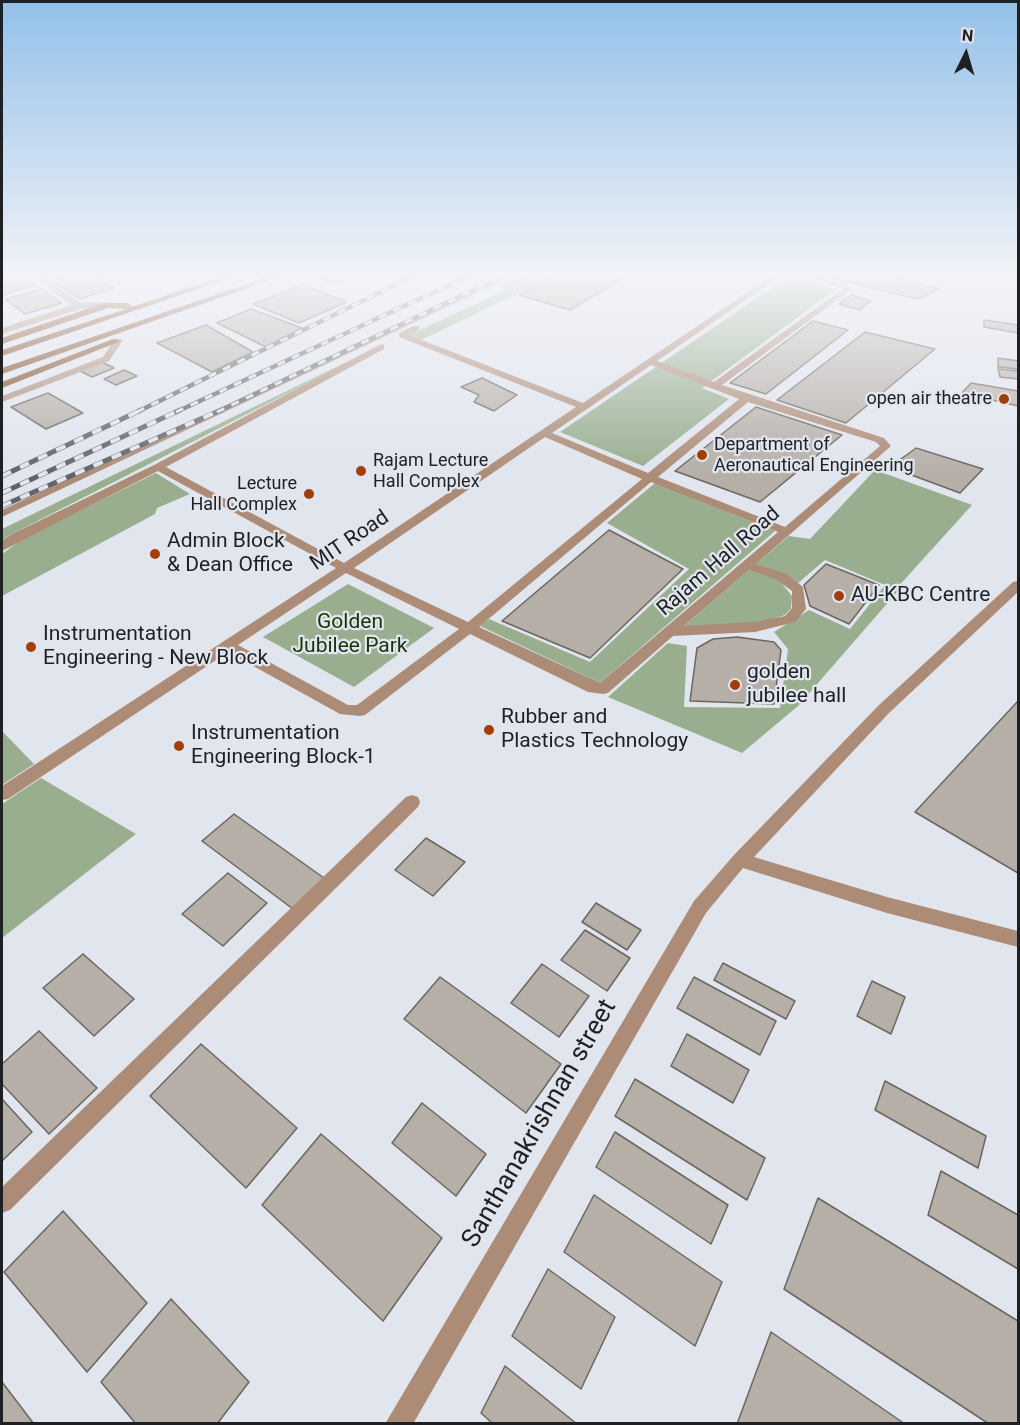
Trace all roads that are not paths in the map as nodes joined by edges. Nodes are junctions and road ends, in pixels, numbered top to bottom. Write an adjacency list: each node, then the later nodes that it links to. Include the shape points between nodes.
1 (35, 342): 10 (main road)
2 (85, 342): 12 (main road)
3 (112, 342): 14 (main road)
4 (116, 342): 16 (street, via 105,359)
5 (369, 342): 21 (street)
6 (390, 342): 19 (street)
7 (418, 342): 17 (street)
8 (678, 342): 11 (street, MIT Road)
9 (776, 342): 13 (street)
10 (2, 353)
11 (649, 361): 13 (street, Rajam Hall Road); 17 (street, MIT Road)
12 (2, 371)
13 (716, 385): 15 (street, Rajam Hall Road)
14 (2, 386)
15 (746, 398): 20 (street); 22 (street, Rajam Hall Road, via 886,444)
16 (2, 399)
17 (582, 406): 18 (street, MIT Road)
18 (544, 433): 20 (street); 25 (street, MIT Road)
19 (158, 467): 23 (street); 25 (street, Rajam Hall Road)
20 (650, 478): 22 (street); 27 (street)
21 (2, 514)
22 (785, 531): 24 (street, Rajam Hall Road)
23 (2, 547)
24 (746, 565): 28 (street, Rajam Hall Road); 28 (street, via 782,577 798,590 799,609 790,619 755,627)
25 (345, 568): 27 (street, Rajam Hall Road); 29 (street, MIT Road)
26 (1018, 585): 32 (street, Santhanakrishnan street, via 883,710)
27 (470, 627): 28 (street, Rajam Hall Road, via 598,690); 29 (street, via 366,708 353,712)
28 (668, 632)
29 (227, 645): 30 (street, MIT Road)
30 (2, 794)
31 (412, 802): 34 (street)
32 (740, 860): 33 (street, via 887,905); 35 (street, Santhanakrishnan street, via 700,907)
33 (1018, 939)
34 (2, 1202)
35 (398, 1424)

